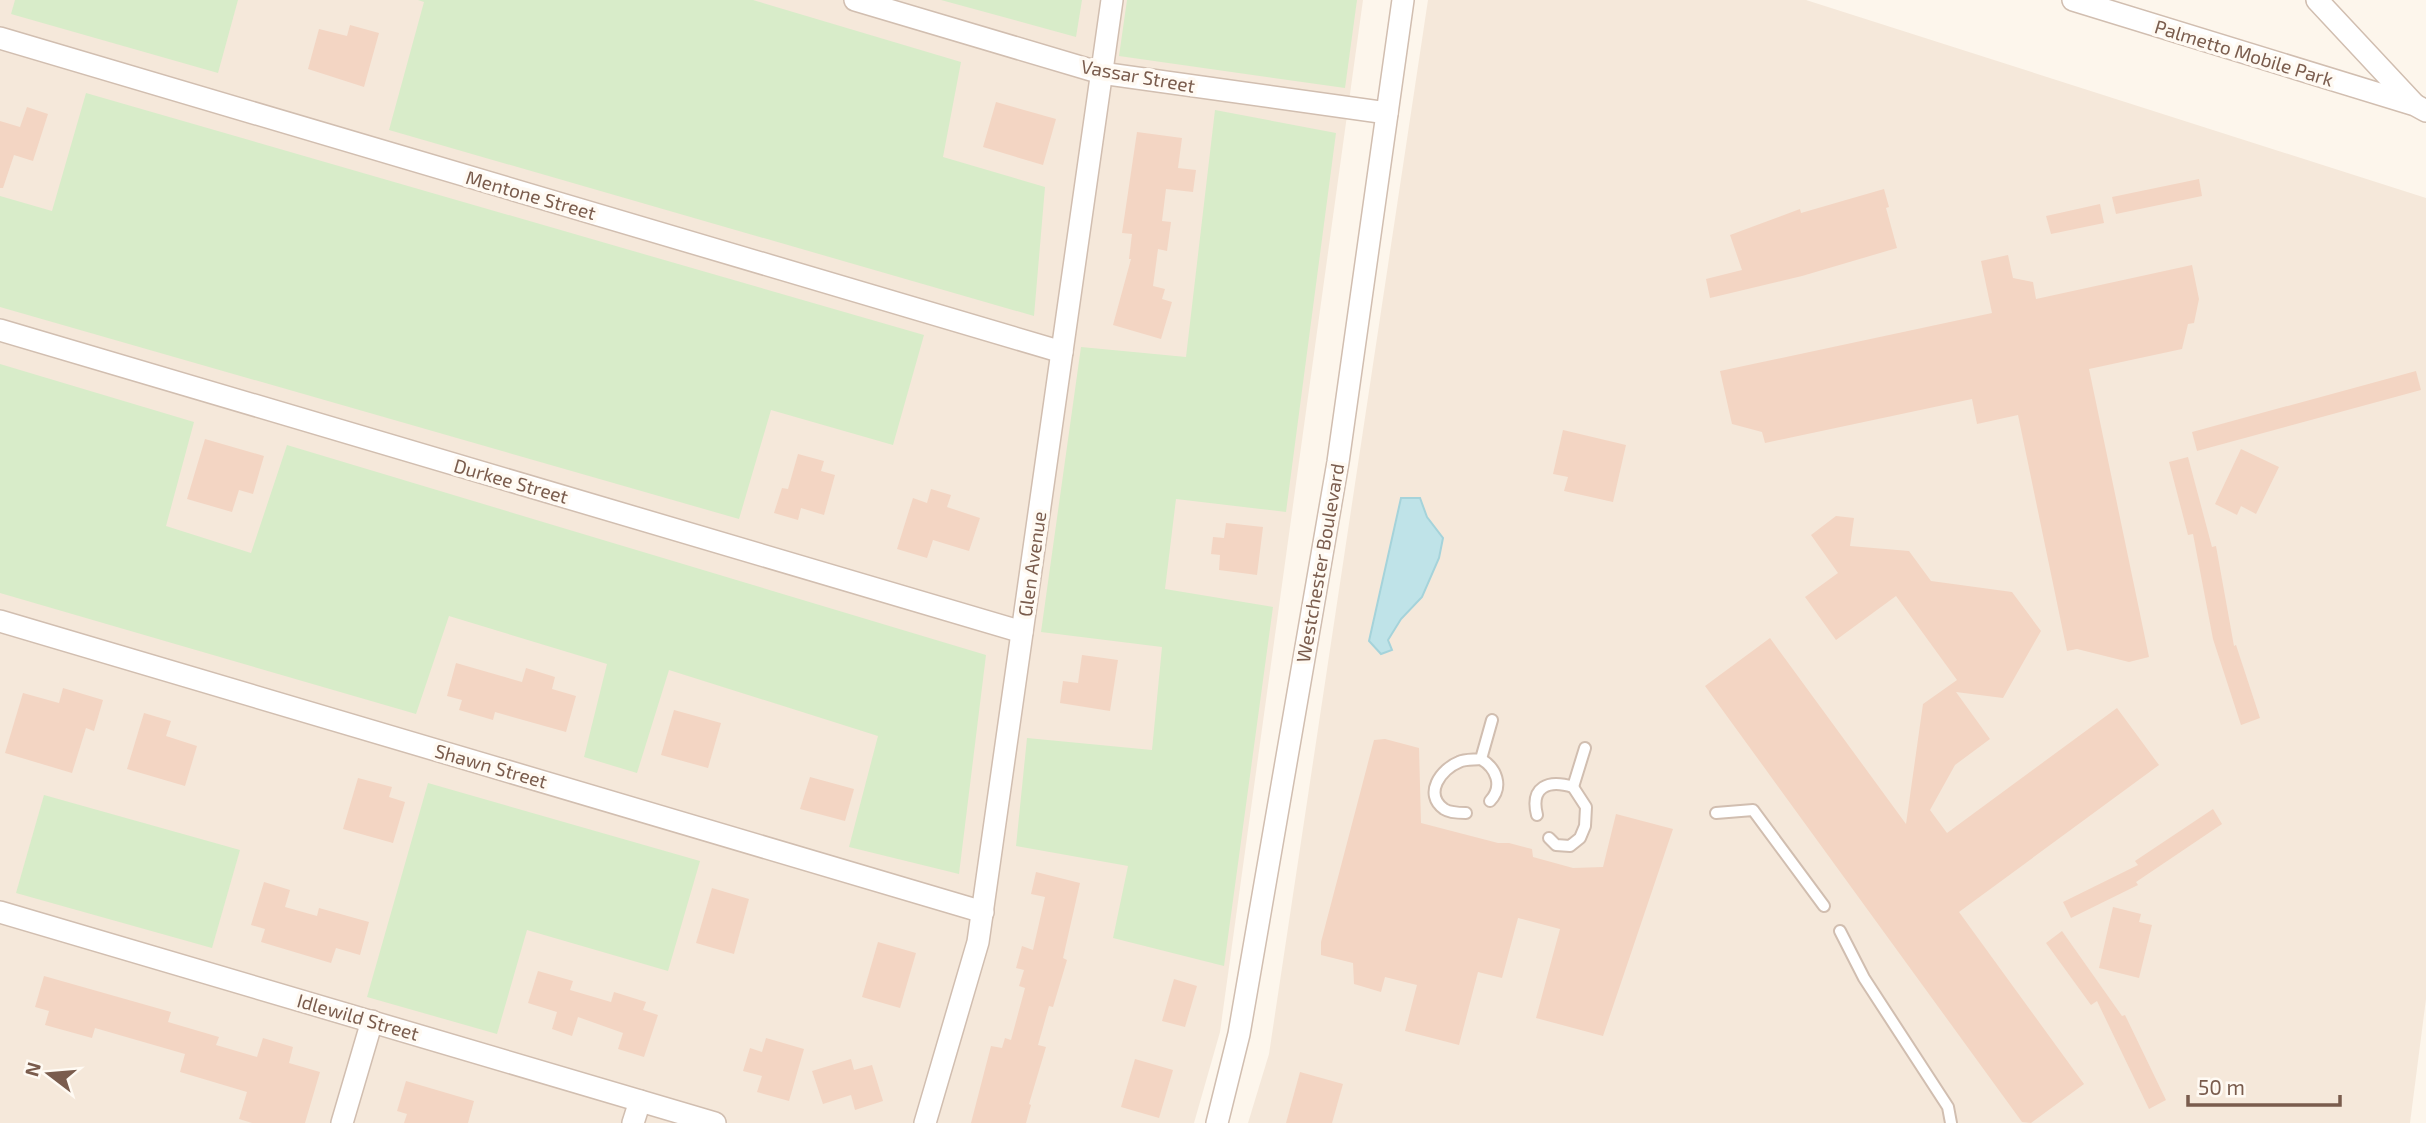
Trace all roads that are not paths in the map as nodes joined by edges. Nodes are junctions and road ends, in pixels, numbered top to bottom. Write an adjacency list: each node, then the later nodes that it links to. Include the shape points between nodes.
1 (855, 0): 7 (street, Vassar Street)
2 (1112, 0): 7 (street, Glen Avenue)
3 (1403, 0): 9 (street, Westchester Boulevard)
4 (2073, 0): 8 (street, Palmetto Mobile Park)
5 (2317, 0): 8 (street, Palmetto Mobile Park)
6 (0, 38): 11 (street, Mentone Street)
7 (1101, 73): 9 (street, Vassar Street); 11 (street, Glen Avenue)
8 (2421, 108)
9 (1387, 113): 33 (street, Westchester Boulevard, via 1338,462 1239,1034)
10 (0, 330): 13 (street, Durkee Street)
11 (1062, 352): 13 (street, Glen Avenue)
12 (0, 621): 25 (street, Shawn Street)
13 (1022, 632): 25 (street, Glen Avenue)
14 (1492, 720): 16 (lane)
15 (1585, 748): 17 (lane)
16 (1481, 759): 18 (lane, via 1498,777); 19 (lane, via 1460,761 1436,781 1435,796 1443,809)
17 (1573, 787): 21 (lane, via 1550,784 1538,792 1534,803); 22 (lane, via 1586,807 1580,838 1570,846 1556,845)
18 (1490, 801)
19 (1466, 813)
20 (1716, 813): 23 (lane, via 1753,810)
21 (1537, 816)
22 (1549, 838)
23 (1824, 906)
24 (0, 912): 27 (street, Idlewild Street)
25 (983, 912): 32 (street, Glen Avenue)
26 (1840, 931): 34 (lane, via 1864,978 1948,1107)
27 (372, 1021): 28 (street, Idlewild Street); 29 (street)
28 (640, 1101): 30 (street); 31 (street, Idlewild Street)
29 (342, 1123)
30 (633, 1123)
31 (715, 1123)
32 (925, 1123)
33 (1217, 1123)
34 (1951, 1123)

